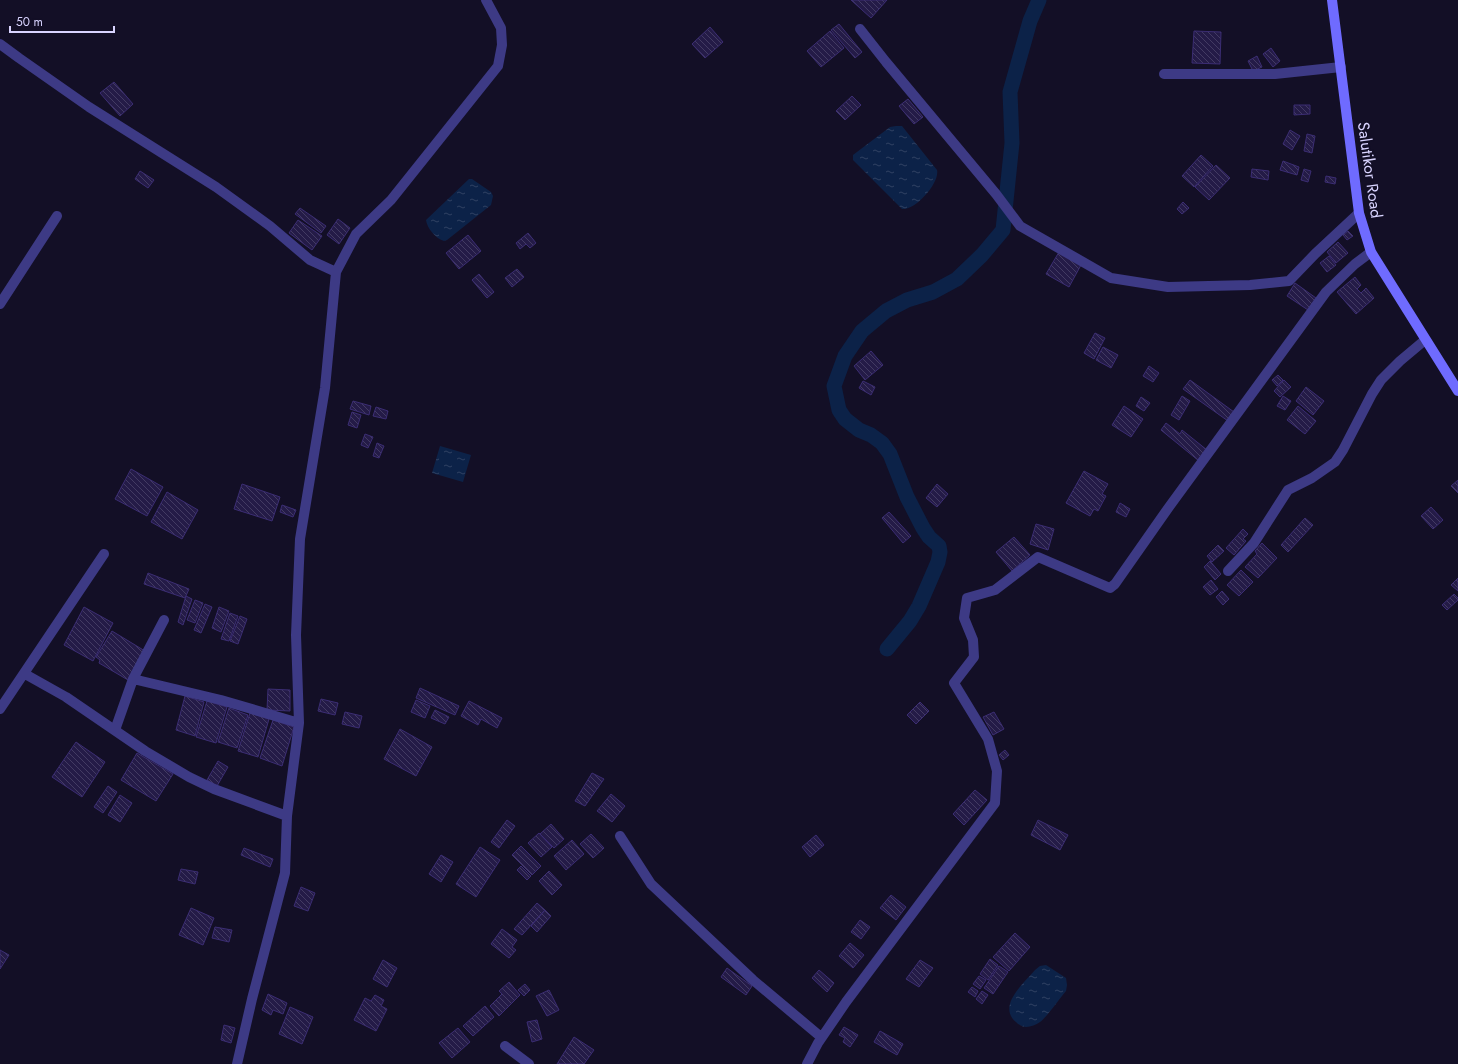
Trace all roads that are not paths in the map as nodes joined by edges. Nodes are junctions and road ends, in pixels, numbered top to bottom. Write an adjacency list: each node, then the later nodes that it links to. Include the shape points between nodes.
1 (486, 0): 10 (street, via 501,28 502,45 498,66 391,200 356,234)
2 (1332, 0): 5 (main road, Salutikor Road)
3 (860, 29): 7 (street, via 1020,226 1111,278 1168,287 1250,285 1289,281)
4 (0, 44): 10 (street, via 89,107 216,187 270,226 310,260)
5 (1341, 67): 6 (street, via 1275,74); 7 (main road, Salutikor Road)
6 (1164, 74)
7 (1359, 213): 9 (main road, Salutikor Road)
8 (57, 216): 11 (street)
9 (1371, 252): 12 (main road, Salutikor Road); 24 (street, via 1326,292 1115,584 1110,588 1038,557 995,590 966,598 964,618 973,640 974,657 954,683 988,739 997,771 995,803)
10 (336, 272): 20 (street, via 325,388 300,539 296,635)
11 (0, 304)
12 (1425, 340): 13 (main road, Salutikor Road); 15 (street, via 1381,380 1335,462 1288,490 1254,543)
13 (1458, 391)
14 (104, 554): 17 (street)
15 (1228, 571)
16 (164, 620): 18 (street)
17 (24, 674): 19 (street); 21 (street, via 66,697)
18 (133, 679): 20 (street, via 221,700); 21 (street)
19 (0, 709)
20 (299, 723): 22 (street)
21 (115, 730): 22 (street, via 145,751 201,783)
22 (287, 816): 26 (street, via 285,873)
23 (620, 836): 24 (street, via 651,884 753,980)
24 (821, 1037): 28 (street)
25 (505, 1046): 27 (street)
26 (236, 1064)
27 (529, 1064)
28 (807, 1064)

